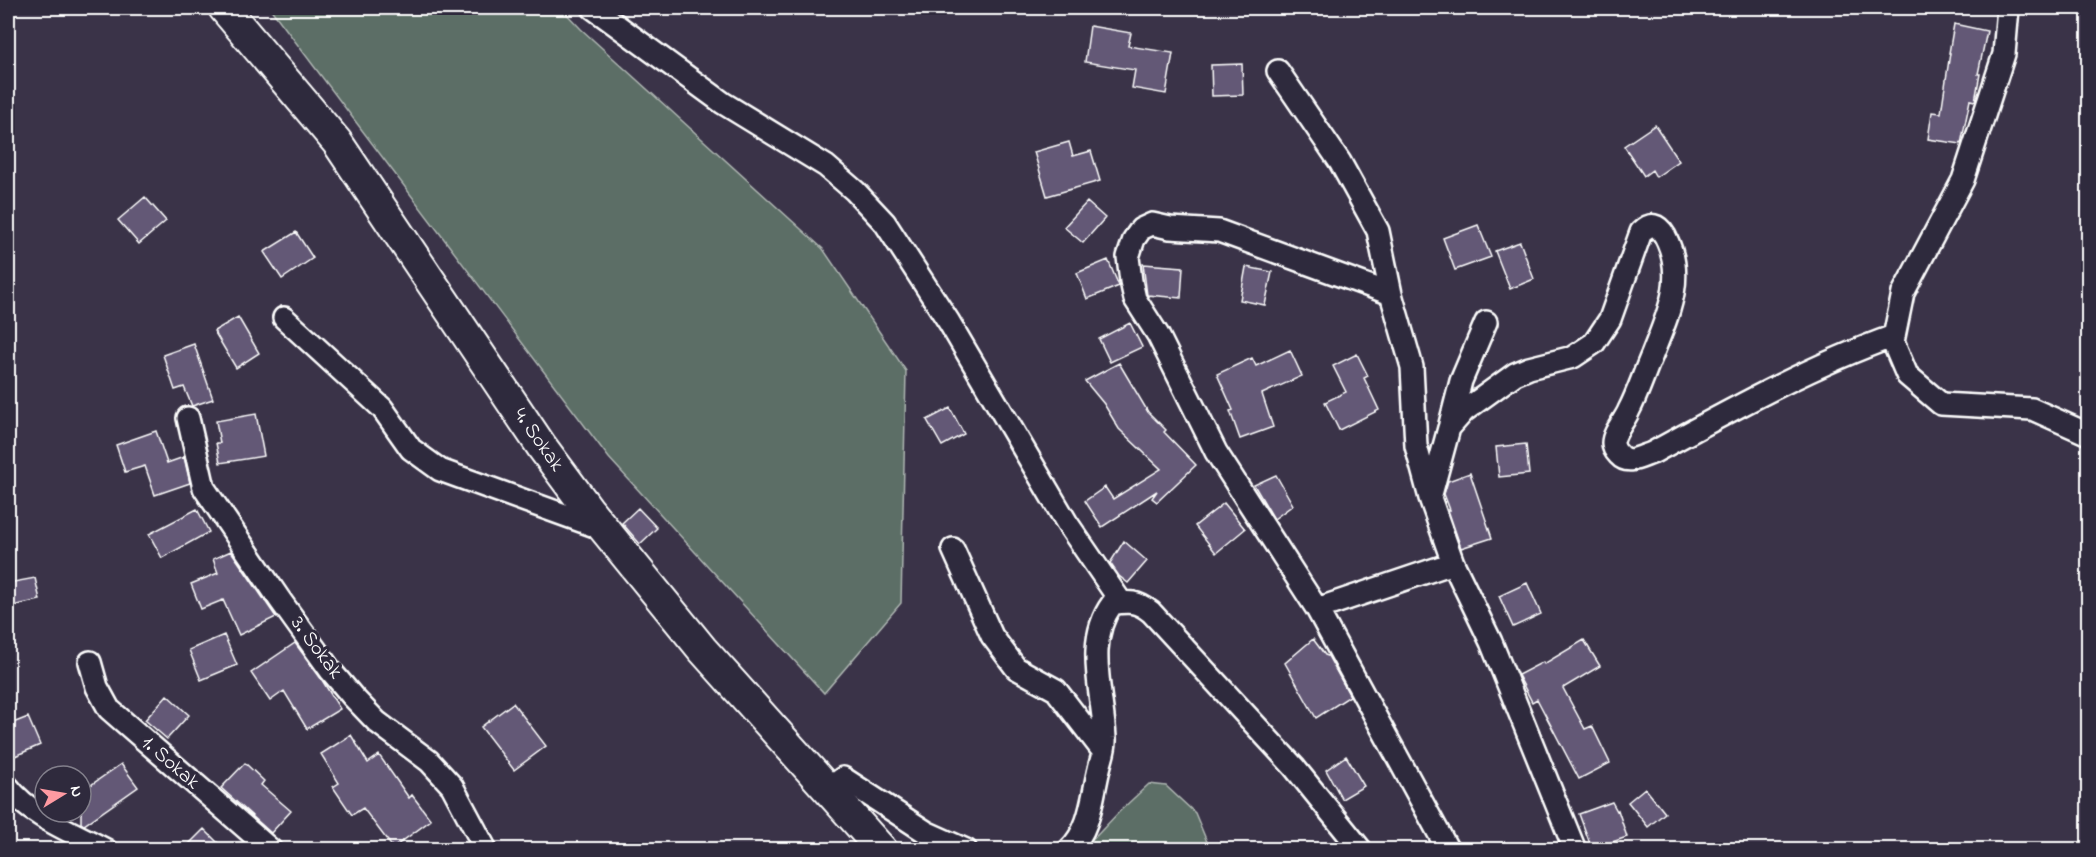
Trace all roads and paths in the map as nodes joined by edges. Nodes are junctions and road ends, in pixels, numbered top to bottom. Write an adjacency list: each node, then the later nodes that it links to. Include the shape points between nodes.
1 (224, 8): 13 (street, 4. Sokak, via 337,142 542,447)
2 (593, 8): 16 (street, via 723,104 826,166 885,223 949,322 1066,523)
3 (2008, 8): 8 (street, via 2004,54 1963,180 1903,293)
4 (1278, 70): 5 (street, via 1340,162 1378,231)
5 (1391, 294): 12 (street, via 1412,367 1416,446); 17 (street, via 1219,231 1152,224 1141,229 1128,257 1135,299 1158,335 1216,452)
6 (284, 318): 13 (street, via 382,408 411,448 440,470)
7 (1486, 322): 10 (street, via 1461,381)
8 (1894, 336): 10 (street, via 1782,384 1652,453 1631,461 1623,459 1615,451 1613,440 1630,410 1672,304 1675,280 1667,240 1660,227 1647,226 1641,232 1610,319 1594,343 1573,357 1515,374 1464,411); 11 (street, via 1907,375 1941,404 2032,409)
9 (188, 418): 24 (street, 3. Sokak, via 204,488 280,600 353,697 377,722 429,761 452,786)
10 (1449, 428): 12 (street)
11 (2088, 434)
12 (1430, 498): 15 (street)
13 (606, 530): 21 (street, 4. Sokak, via 702,648)
14 (953, 549): 19 (street, via 992,636 1016,668 1056,690)
15 (1453, 562): 17 (street); 30 (street, via 1491,642)
16 (1121, 602): 19 (street, via 1112,604 1100,625 1096,659 1106,741); 28 (street, via 1130,600 1151,612 1294,767)
17 (1317, 609): 29 (street)
18 (90, 662): 23 (street, 1. Sokak, via 109,710)
19 (1103, 751): 27 (street, via 1089,817)
20 (8, 787): 22 (street, via 33,811)
21 (829, 789): 25 (street, 4. Sokak); 26 (street, via 843,778 926,832)
22 (106, 849)
23 (271, 849)
24 (486, 849)
25 (882, 849)
26 (966, 849)
27 (1069, 849)
28 (1361, 849)
29 (1448, 849)
30 (1575, 849)

